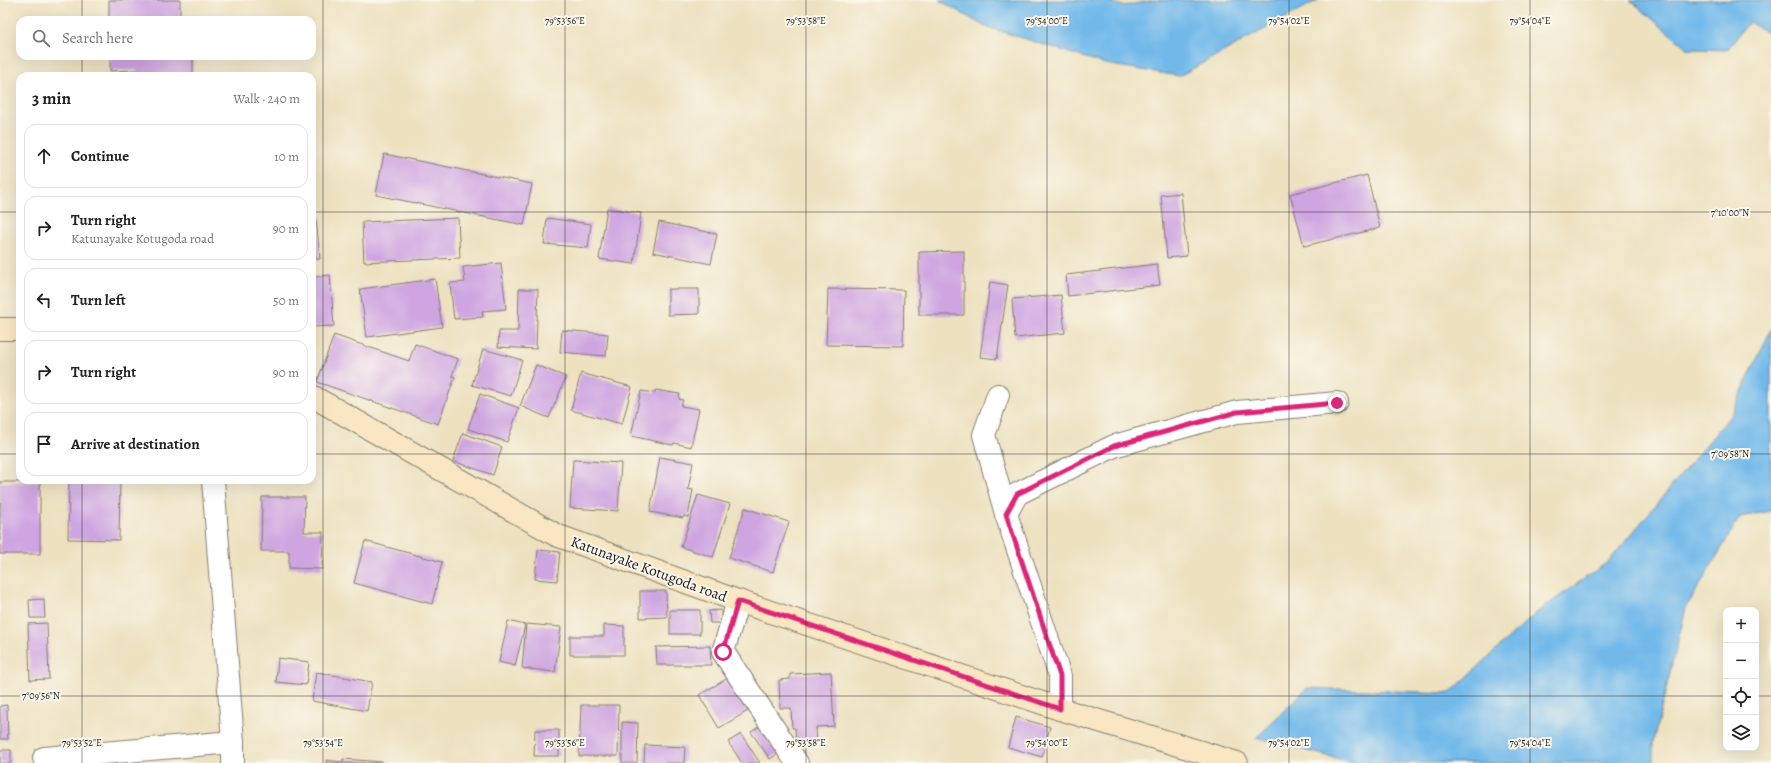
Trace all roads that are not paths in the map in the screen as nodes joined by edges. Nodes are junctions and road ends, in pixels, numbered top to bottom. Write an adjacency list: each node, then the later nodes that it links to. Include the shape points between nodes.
1 (0, 329): 2 (main road)
2 (16, 329)
3 (998, 395): 7 (street, via 984,435)
4 (316, 398): 8 (main road, Katunayake Kotugoda road, via 556,535)
5 (1337, 403): 7 (street, via 1237,412 1114,446 1017,494)
6 (214, 484): 10 (street)
7 (1006, 514): 9 (street, via 1060,676)
8 (738, 601): 9 (main road, Katunayake Kotugoda road); 13 (street, via 723,652)
9 (1060, 709): 14 (main road, Katunayake Kotugoda road)
10 (233, 742): 11 (street); 12 (street)
11 (44, 758)
12 (233, 763)
13 (797, 763)
14 (1237, 763)

